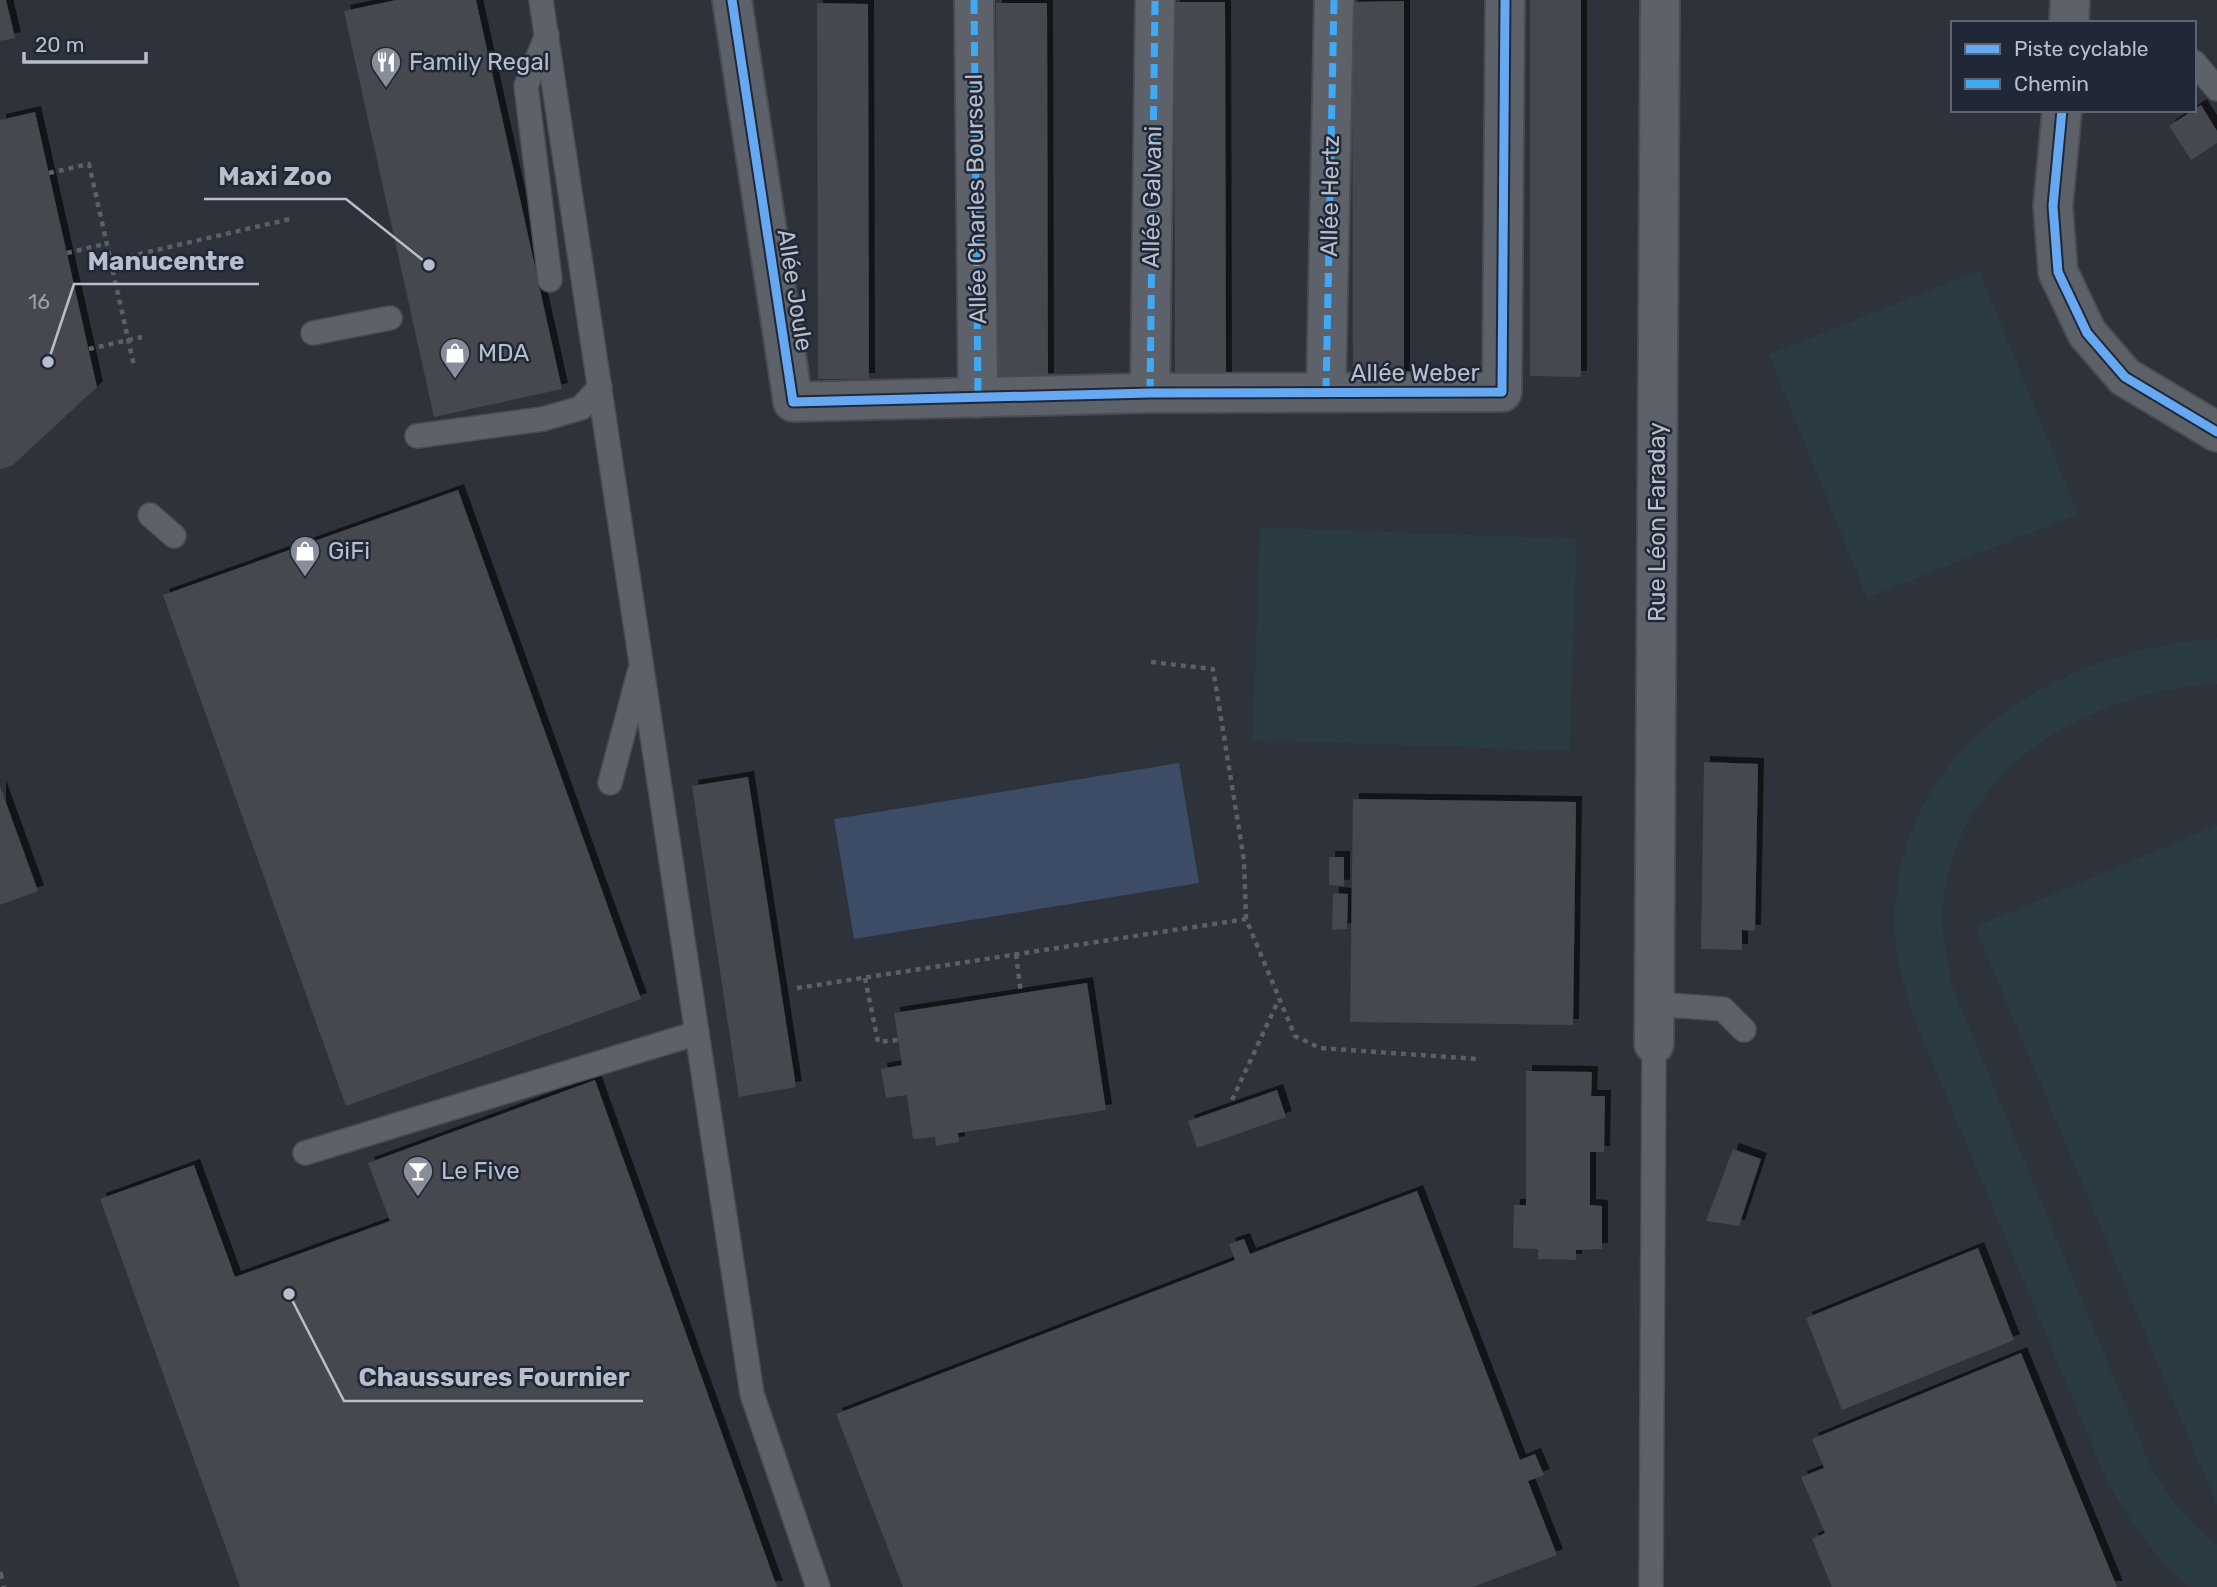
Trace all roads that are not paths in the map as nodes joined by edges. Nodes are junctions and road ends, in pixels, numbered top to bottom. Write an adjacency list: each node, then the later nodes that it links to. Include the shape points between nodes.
1 (541, 0): 10 (lane)
2 (732, 0): 20 (street, Allée Joule, via 793,402)
3 (974, 0): 20 (street, Allée Charles Bourseul)
4 (1155, 0): 19 (street, Allée Galvani)
5 (1334, 0): 18 (street, Allée Hertz)
6 (1505, 0): 18 (street, Allée Weber, via 1502,392)
7 (1660, 0): 27 (street, Rue Léon Faraday)
8 (2070, 0): 9 (street)
9 (2069, 21)
10 (547, 35): 14 (lane, via 526,86); 17 (lane)
11 (2196, 64): 12 (lane)
12 (2217, 89)
13 (2062, 112): 21 (street, via 2053,206 2058,272 2087,333 2125,377)
14 (550, 279)
15 (390, 318): 16 (lane)
16 (313, 332)
17 (600, 387): 22 (lane, via 580,408 543,419); 25 (lane)
18 (1326, 392): 19 (street, Allée Weber)
19 (1150, 393): 20 (street, Allée Weber)
20 (978, 398)
21 (2217, 432)
22 (417, 436)
23 (150, 515): 24 (lane)
24 (174, 536)
25 (642, 664): 26 (lane); 29 (lane)
26 (610, 783)
27 (1654, 1004): 28 (lane, via 1723,1009); 30 (street, Rue Léon Faraday)
28 (1744, 1030)
29 (697, 1033): 31 (lane); 32 (lane, via 752,1394)
30 (1654, 1044): 33 (lane)
31 (305, 1153)
32 (818, 1587)
33 (1651, 1587)

